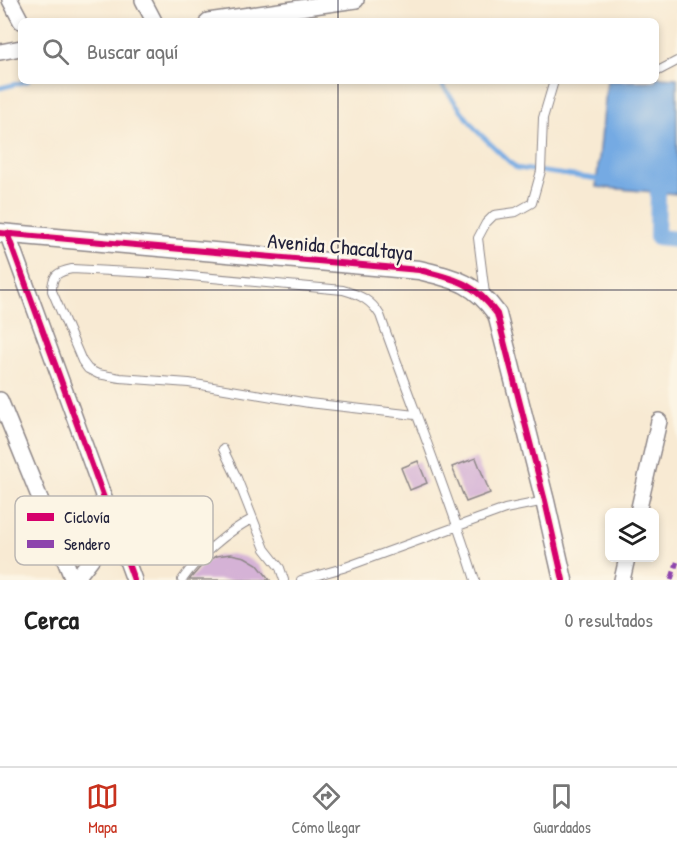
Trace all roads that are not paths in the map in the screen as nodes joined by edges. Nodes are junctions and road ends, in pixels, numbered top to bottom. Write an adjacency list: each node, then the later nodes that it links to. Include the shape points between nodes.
1 (10, 0): 5 (street)
2 (143, 0): 6 (street)
3 (356, 0): 4 (street)
4 (283, 5): 7 (street)
5 (19, 18)
6 (152, 18)
7 (222, 18)
8 (18, 49): 9 (street)
9 (0, 52)
10 (677, 61): 11 (lane)
11 (659, 70)
12 (553, 84): 14 (lane, via 543,118 541,171 532,203 516,212 495,215 478,238)
13 (4, 233): 14 (street, Avenida Chacaltaya, via 419,270 457,279); 20 (street)
14 (485, 297): 21 (street, Avenida Chacaltaya, via 497,314)
15 (0, 400): 19 (street)
16 (415, 415): 16 (lane, Avenida Chacaltaya, via 98,374 82,361 52,291 52,281 60,272 72,268 343,290 360,295 380,315); 24 (lane, Avenida Chacaltaya)
17 (659, 421): 22 (street)
18 (223, 449): 23 (lane)
19 (39, 496)
20 (104, 496)
21 (545, 501): 24 (lane, via 505,509); 37 (street, Avenida Chacaltaya)
22 (639, 508)
23 (252, 519): 25 (lane); 34 (lane)
24 (458, 527): 35 (lane); 36 (lane, Avenida Chacaltaya)
25 (213, 548)
26 (626, 562): 38 (street)
27 (68, 565): 31 (street)
28 (86, 565): 31 (street)
29 (129, 565): 32 (street)
30 (196, 565): 33 (lane)
31 (74, 580)
32 (134, 580)
33 (182, 580)
34 (285, 580)
35 (301, 580)
36 (475, 580)
37 (563, 580)
38 (622, 580)

